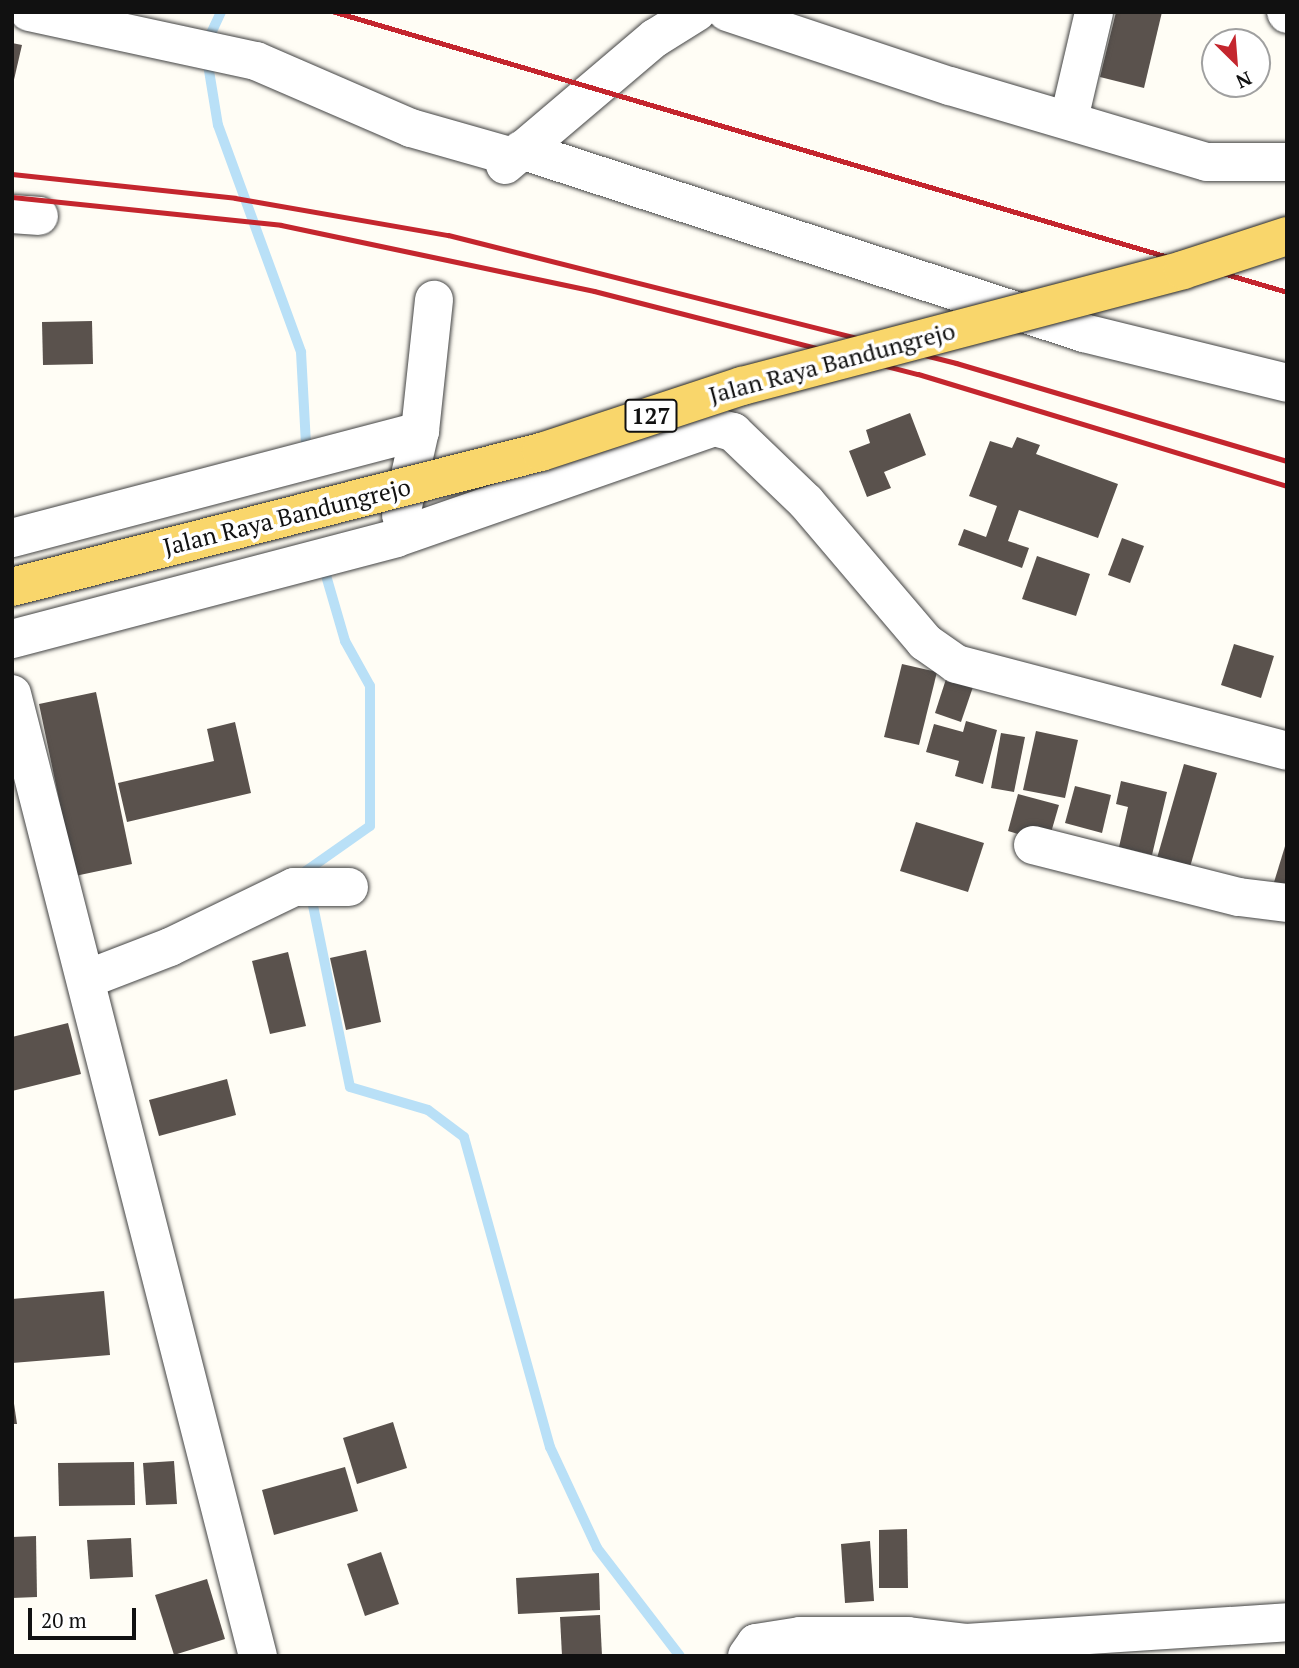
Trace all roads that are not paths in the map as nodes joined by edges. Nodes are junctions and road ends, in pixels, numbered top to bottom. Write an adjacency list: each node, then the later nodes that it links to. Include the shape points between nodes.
1 (29, 12): 6 (street, via 256,61 411,128)
2 (698, 12): 6 (street, via 655,38)
3 (727, 12): 5 (street)
4 (1094, 12): 5 (street)
5 (1069, 119): 7 (street, via 1207,162)
6 (509, 161): 10 (street, via 1084,333)
7 (1287, 162)
8 (1287, 236): 14 (main road, Jalan Raya Bandungrejo / 127, bridge, via 1183,270 742,386 528,455)
9 (434, 300): 11 (street)
10 (1287, 383)
11 (419, 431): 12 (street); 13 (street)
12 (12, 538)
13 (396, 538): 15 (street); 17 (street, via 714,427 733,432 797,493 925,642 957,664)
14 (12, 587)
15 (12, 639)
16 (12, 694): 21 (street)
17 (1287, 751)
18 (1034, 845): 20 (street, via 1238,897)
19 (324, 886): 21 (street)
20 (1287, 903)
21 (87, 979): 24 (street)
22 (1287, 1622): 23 (street)
23 (966, 1649): 25 (street, via 908,1636 800,1636 757,1643)
24 (258, 1656)
25 (747, 1656)

